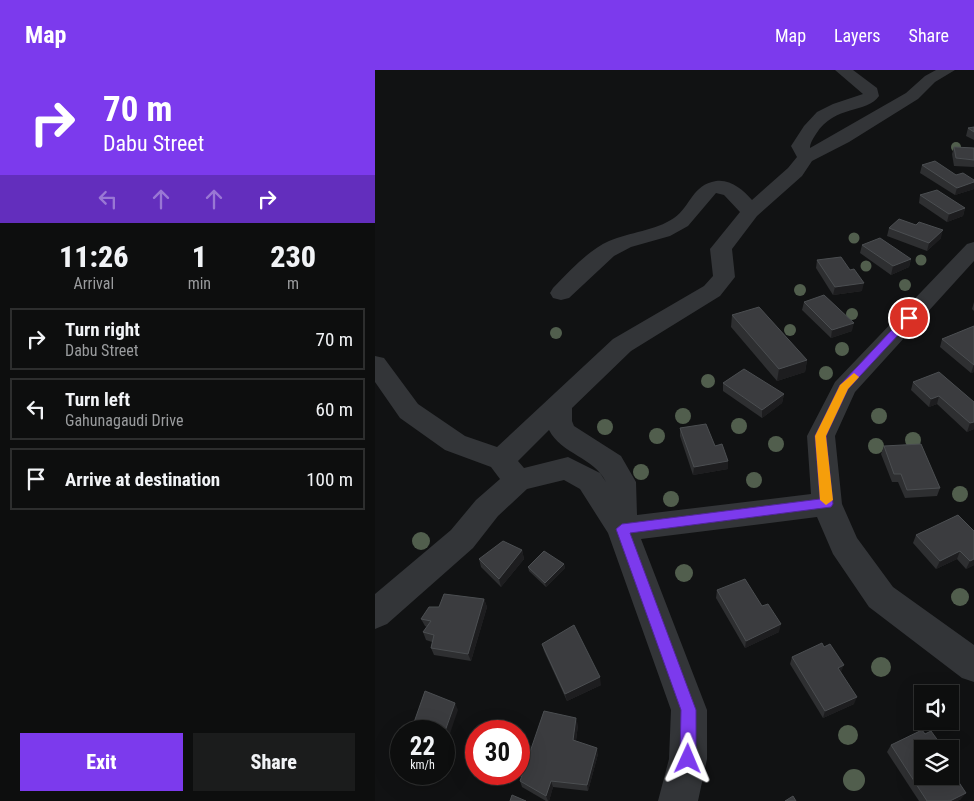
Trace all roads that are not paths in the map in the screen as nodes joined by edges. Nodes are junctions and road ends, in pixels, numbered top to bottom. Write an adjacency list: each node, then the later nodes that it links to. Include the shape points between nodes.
1 (843, 70): 3 (street, via 871,92 871,96 866,101 834,109 810,127 800,146)
2 (939, 71): 3 (street, via 912,96)
3 (806, 157): 4 (street, via 795,172)
4 (750, 212): 6 (street, via 740,198 724,187 715,187 702,194 681,222 607,250); 8 (street, via 721,249 723,277 712,291 622,345)
5 (974, 248): 10 (street, via 844,388 821,436)
6 (561, 293)
7 (375, 364): 9 (street, via 409,411 455,443)
8 (559, 404): 9 (street); 11 (street, via 558,421 564,433 611,463 621,482)
9 (509, 470): 11 (street, via 568,468 590,481); 12 (street, via 487,508 462,539)
10 (827, 504): 11 (street); 13 (street, via 845,545 881,596)
11 (622, 529): 14 (street, via 689,710 688,759)
12 (375, 614)
13 (974, 666)
14 (678, 801)

